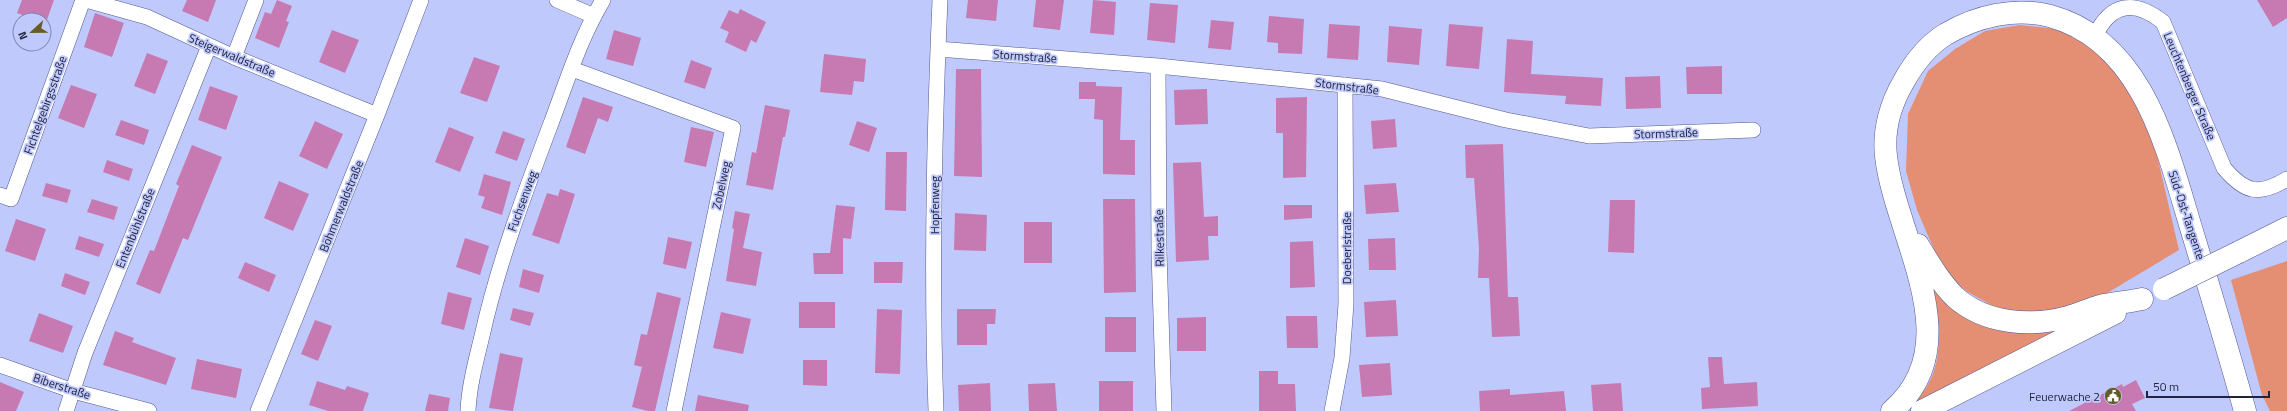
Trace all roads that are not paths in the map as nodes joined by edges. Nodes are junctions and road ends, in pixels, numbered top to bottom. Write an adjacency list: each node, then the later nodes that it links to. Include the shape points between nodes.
1 (84, 0): 9 (street, Steigerwaldstraße, via 147,17); 18 (street, Fichtelgebirgsstraße, via 11,199)
2 (256, 0): 11 (street)
3 (421, 0): 15 (street, Böhmerwaldstraße)
4 (556, 0): 7 (street)
5 (604, 0): 7 (street, Fuchsenweg)
6 (940, 0): 10 (street, Hopfenweg)
7 (594, 16): 13 (street, Fuchsenweg)
8 (2095, 36): 17 (street, Leuchtenberger Straße, via 2102,21 2115,6 2133,1 2148,7 2163,22 2224,168 2236,182 2251,190 2265,189); 19 (main road, Süd-Ost-Tangente, via 2059,18 2022,12 1981,17 1942,37 1926,51 1910,69 1893,99 1889,115 1886,154); 36 (main road, Süd-Ost-Tangente, via 2125,66 2149,106 2176,178)
9 (209, 46): 11 (street, Steigerwaldstraße); 25 (street, Entenbühlstraße, via 85,353)
10 (938, 49): 12 (street, Stormstraße); 31 (street, Hopfenweg, via 933,332)
11 (234, 57): 15 (street, Steigerwaldstraße)
12 (1158, 66): 14 (street, Stormstraße); 32 (street, Rilkestraße, via 1159,252)
13 (572, 69): 29 (street, Fuchsenweg, via 516,215 493,291 473,374); 30 (street, Zobelweg, via 733,128)
14 (1345, 85): 16 (street, Stormstraße, via 1382,89 1506,120 1589,136); 33 (street, Doeberlstraße, via 1346,304 1342,358)
15 (378, 115): 28 (street, Böhmerwaldstraße)
16 (1753, 130)
17 (2287, 179)
18 (0, 195)
19 (1902, 220): 23 (main road, via 1942,283 1956,298 1974,310 1997,318 2018,323 2042,322 2098,307); 34 (main road, Süd-Ost-Tangente, via 1927,307 1928,337 1921,369 1906,398)
20 (2287, 228): 22 (main road)
21 (2287, 246): 22 (main road)
22 (2245, 249): 23 (main road, bridge)
23 (2142, 299): 35 (main road)
24 (0, 365): 25 (street, Biberstraße)
25 (73, 391): 26 (street, Entenbühlstraße); 27 (street, Biberstraße)
26 (66, 411)
27 (149, 411)
28 (258, 411)
29 (468, 411)
30 (674, 411)
31 (936, 411)
32 (1164, 411)
33 (1332, 411)
34 (1892, 411)
35 (1922, 411)
36 (2245, 411)

